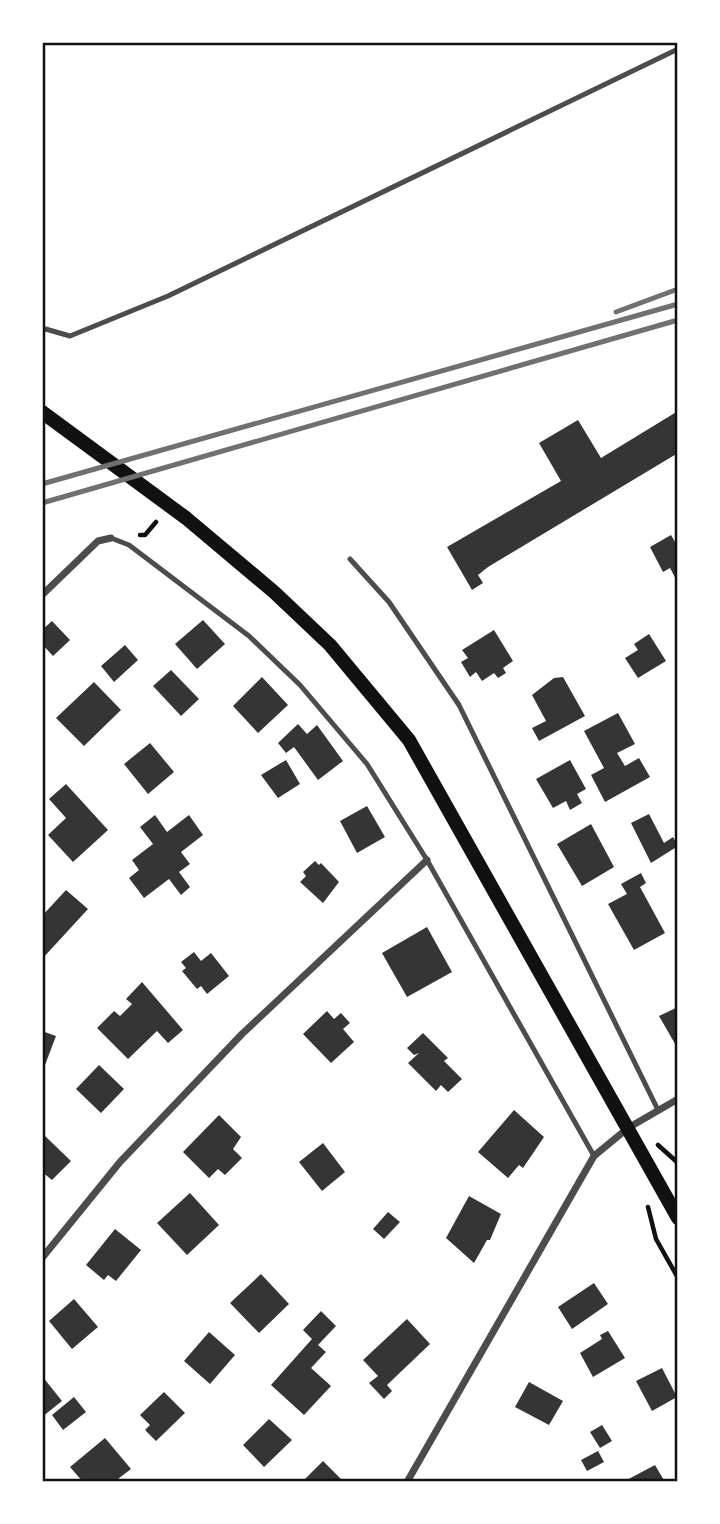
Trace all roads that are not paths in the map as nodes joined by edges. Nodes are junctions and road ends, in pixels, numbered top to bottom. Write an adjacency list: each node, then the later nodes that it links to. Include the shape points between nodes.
1 (678, 49): 2 (lane, via 168,296 70,336)
2 (42, 328)
3 (48, 417): 10 (main road, via 186,518 274,592 330,645 409,740)
4 (111, 538): 6 (street, via 98,541); 7 (lane, via 129,545 249,636 300,685 367,764)
5 (350, 559): 9 (lane, via 389,602 459,705)
6 (42, 595)
7 (427, 860): 11 (lane); 13 (street, via 242,1034 120,1162)
8 (678, 1099): 9 (street)
9 (659, 1110): 10 (street)
10 (628, 1128): 11 (street); 12 (main road)
11 (594, 1156): 14 (street)
12 (678, 1218)
13 (42, 1258)
14 (407, 1482)

